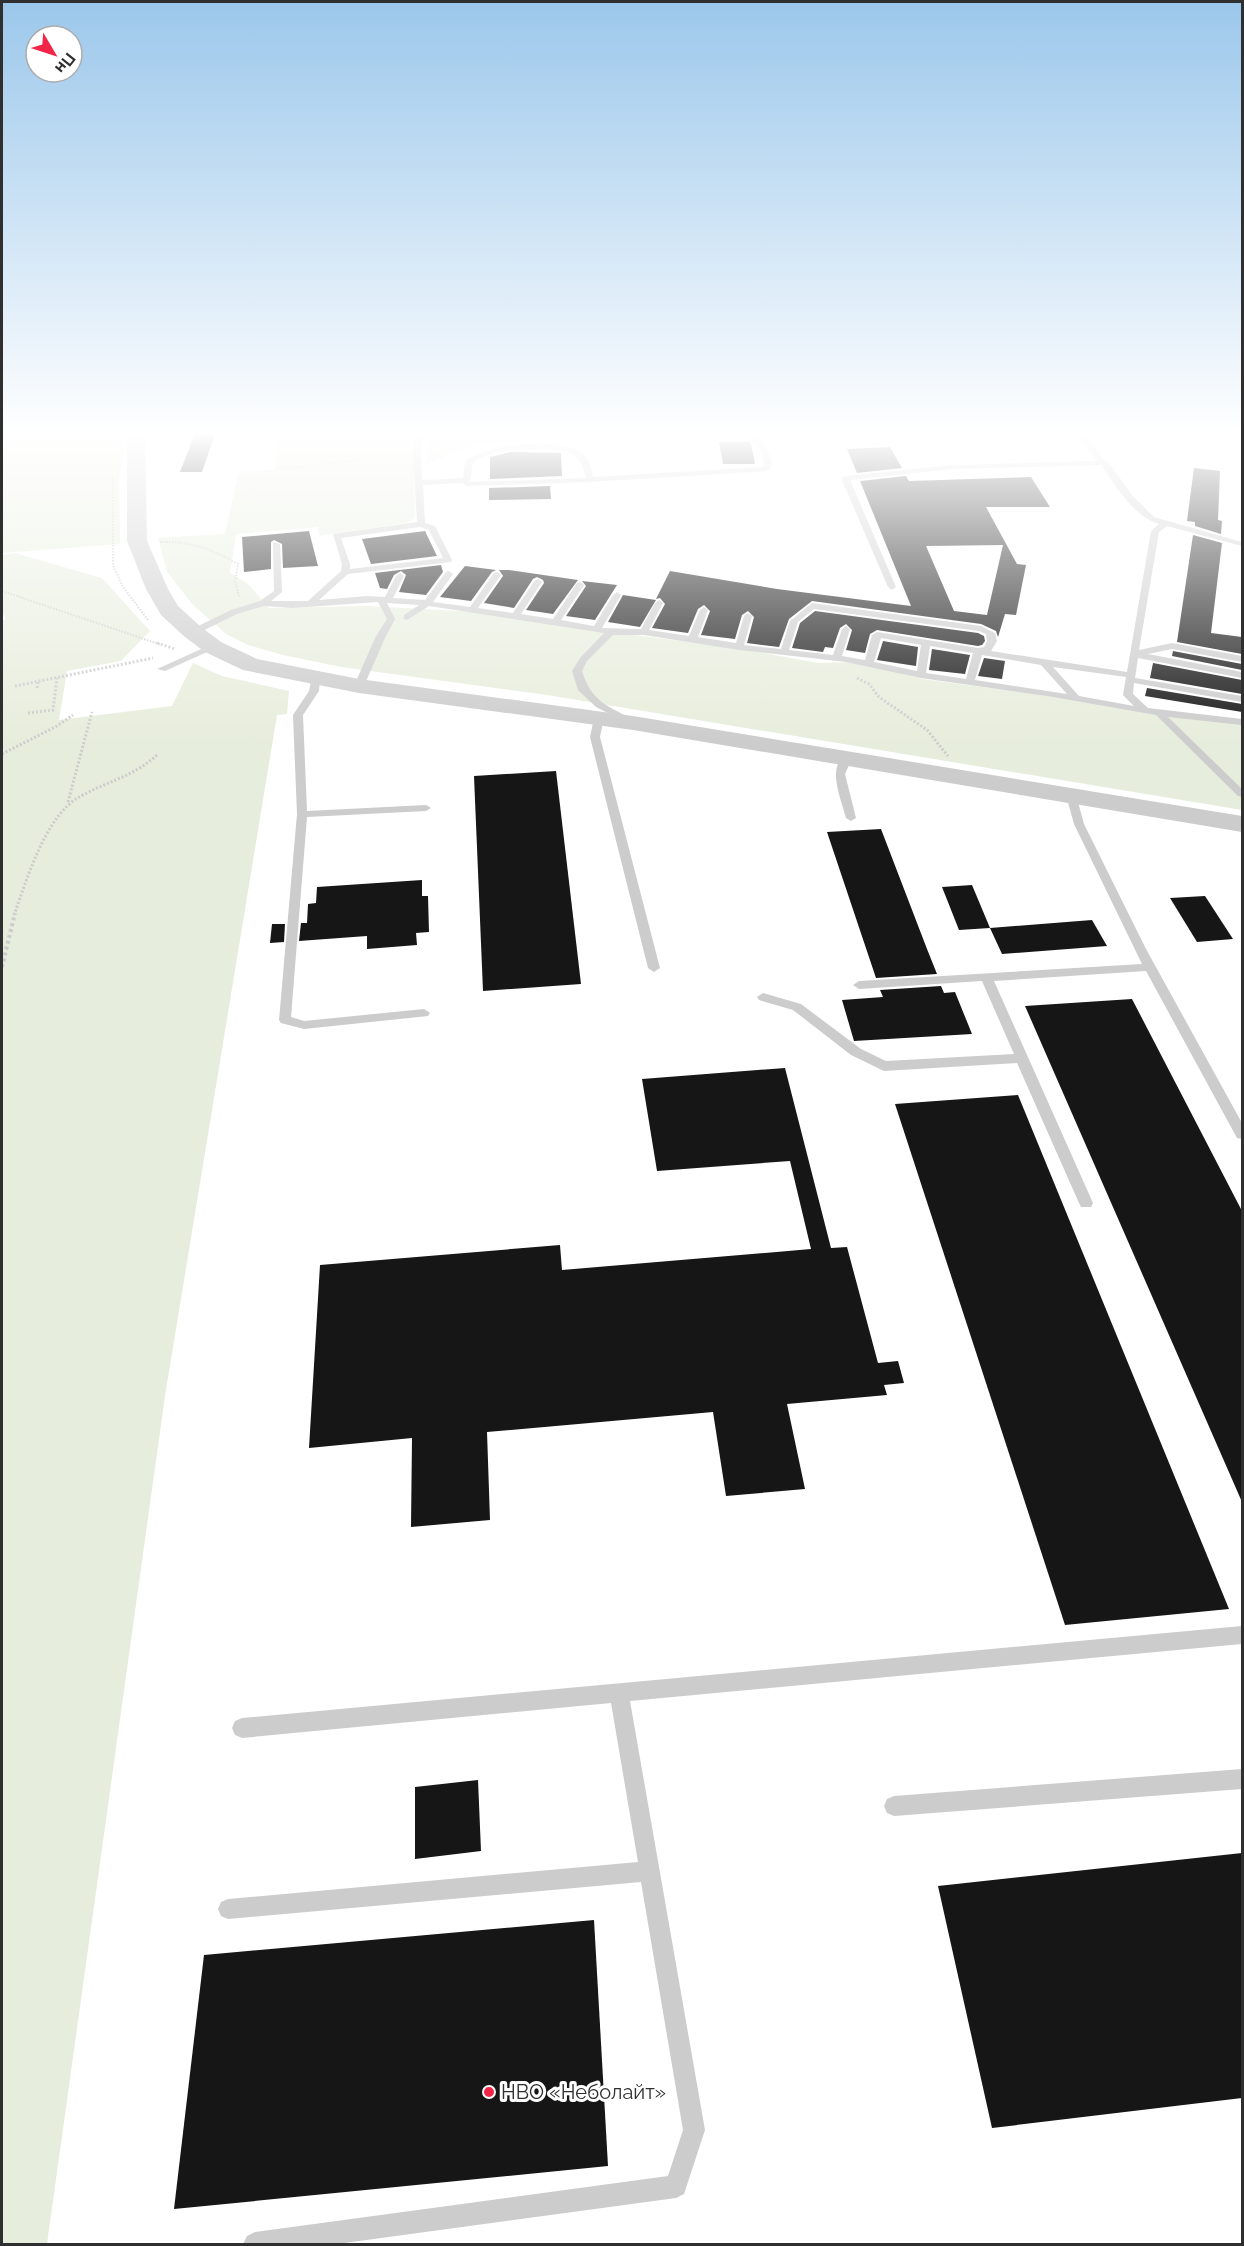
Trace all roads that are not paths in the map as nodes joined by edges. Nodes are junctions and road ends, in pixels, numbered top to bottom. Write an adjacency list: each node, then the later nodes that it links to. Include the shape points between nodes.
1 (137, 536): 33 (street)
2 (337, 536): 9 (lane)
3 (436, 536): 9 (lane, via 448,560)
4 (870, 536): 15 (lane)
5 (1154, 536): 39 (lane)
6 (1212, 536): 8 (lane)
7 (276, 544): 18 (lane, via 278,592)
8 (1242, 544)
9 (345, 572): 19 (lane)
10 (449, 574): 20 (lane)
11 (497, 575): 22 (lane)
12 (400, 576): 17 (lane)
13 (538, 582): 24 (lane)
14 (580, 585): 27 (lane)
15 (892, 587)
16 (617, 595): 28 (lane)
17 (384, 600): 19 (lane); 20 (lane); 50 (lane, via 391,619)
18 (263, 603): 19 (lane); 33 (lane)
19 (311, 603)
20 (428, 603): 22 (lane); 26 (lane)
21 (659, 603): 31 (lane)
22 (473, 608): 24 (lane)
23 (704, 610): 32 (lane)
24 (516, 615): 27 (lane)
25 (748, 616): 36 (lane)
26 (407, 617)
27 (556, 621): 28 (lane)
28 (597, 629): 30 (lane)
29 (846, 629): 40 (lane)
30 (611, 632): 31 (lane); 58 (lane, via 577,671 583,690 599,705)
31 (644, 632): 32 (lane)
32 (692, 640): 36 (lane)
33 (184, 643): 35 (street)
34 (926, 643): 37 (lane); 42 (lane, via 877,635); 45 (lane)
35 (213, 647): 44 (lane); 48 (street, via 251,665)
36 (739, 647): 38 (lane)
37 (978, 651): 38 (lane, via 988,649 992,641 990,633 981,629 812,606 794,621); 43 (lane); 49 (lane)
38 (784, 653): 40 (lane)
39 (1134, 654): 41 (lane, via 1172,646); 46 (lane); 47 (lane)
40 (837, 658): 42 (lane)
41 (1242, 659)
42 (869, 663): 45 (lane)
43 (1044, 663): 47 (lane); 51 (lane)
44 (162, 669)
45 (921, 675): 49 (lane)
46 (1242, 675)
47 (1131, 677): 52 (lane); 54 (lane, via 1128,695)
48 (315, 678): 50 (street); 64 (lane, via 314,691 298,715)
49 (970, 682): 51 (lane)
50 (359, 686): 56 (street)
51 (1076, 698): 53 (lane)
52 (1242, 699)
53 (1095, 701): 54 (lane); 59 (lane)
54 (1145, 711): 55 (lane)
55 (1160, 713): 57 (lane); 59 (lane)
56 (599, 718): 58 (street); 68 (lane, via 595,737)
57 (1242, 722)
58 (633, 723): 60 (street)
59 (1174, 727): 61 (lane)
60 (847, 759): 62 (street); 65 (lane, via 840,774)
61 (1242, 794)
62 (1071, 795): 66 (street); 67 (lane, via 1079,824)
63 (426, 808): 64 (lane)
64 (302, 814): 72 (lane, via 285,1020 304,1025)
65 (852, 818)
66 (1242, 824)
67 (1150, 967): 69 (lane); 74 (lane)
68 (654, 968)
69 (986, 977): 70 (lane); 73 (lane)
70 (859, 985)
71 (763, 997): 73 (lane, via 797,1007 856,1052 884,1066)
72 (424, 1013)
73 (1022, 1058): 75 (lane)
74 (1242, 1134)
75 (1086, 1203)
76 (1242, 1635): 77 (lane)
77 (619, 1694): 78 (lane); 81 (lane)
78 (242, 1728)
79 (1242, 1779): 80 (lane)
80 (894, 1806)
81 (650, 1871): 82 (lane); 83 (lane, via 694,2130 676,2186)
82 (228, 1909)
83 (255, 2244)

